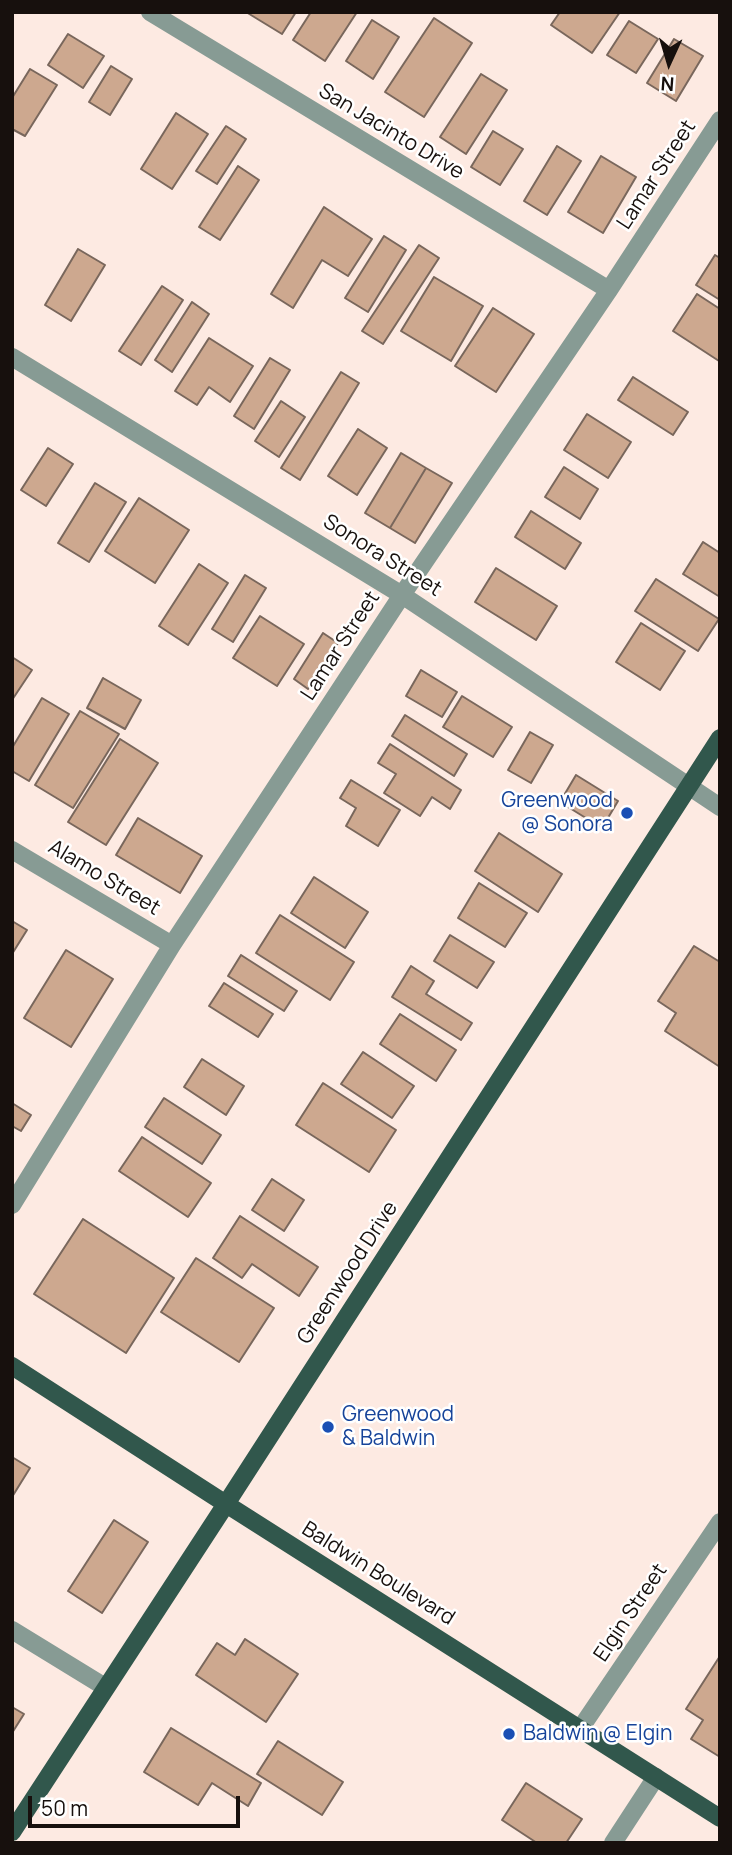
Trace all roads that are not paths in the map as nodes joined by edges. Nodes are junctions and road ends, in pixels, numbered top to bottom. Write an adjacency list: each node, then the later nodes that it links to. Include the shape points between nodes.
1 (150, 12): 3 (street, San Jacinto Drive)
2 (720, 120): 3 (street, Lamar Street)
3 (609, 290): 5 (street, Lamar Street)
4 (12, 357): 5 (street, Sonora Street)
5 (402, 594): 7 (street, Sonora Street); 10 (street, Lamar Street)
6 (720, 738): 7 (main road, Greenwood Drive)
7 (689, 786): 8 (street, Sonora Street); 13 (main road, Greenwood Drive)
8 (720, 807)
9 (12, 850): 10 (street, Alamo Street)
10 (172, 945): 11 (street, Lamar Street)
11 (12, 1205)
12 (12, 1366): 13 (main road, Baldwin Boulevard)
13 (226, 1504): 16 (main road, Greenwood Drive); 17 (main road, Baldwin Boulevard)
14 (720, 1521): 17 (street, Elgin Street)
15 (12, 1630): 16 (street)
16 (105, 1687): 20 (main road, Greenwood Drive)
17 (580, 1729): 18 (main road, Baldwin Boulevard)
18 (656, 1777): 19 (main road, Baldwin Boulevard); 21 (street)
19 (720, 1818)
20 (12, 1832)
21 (613, 1843)

